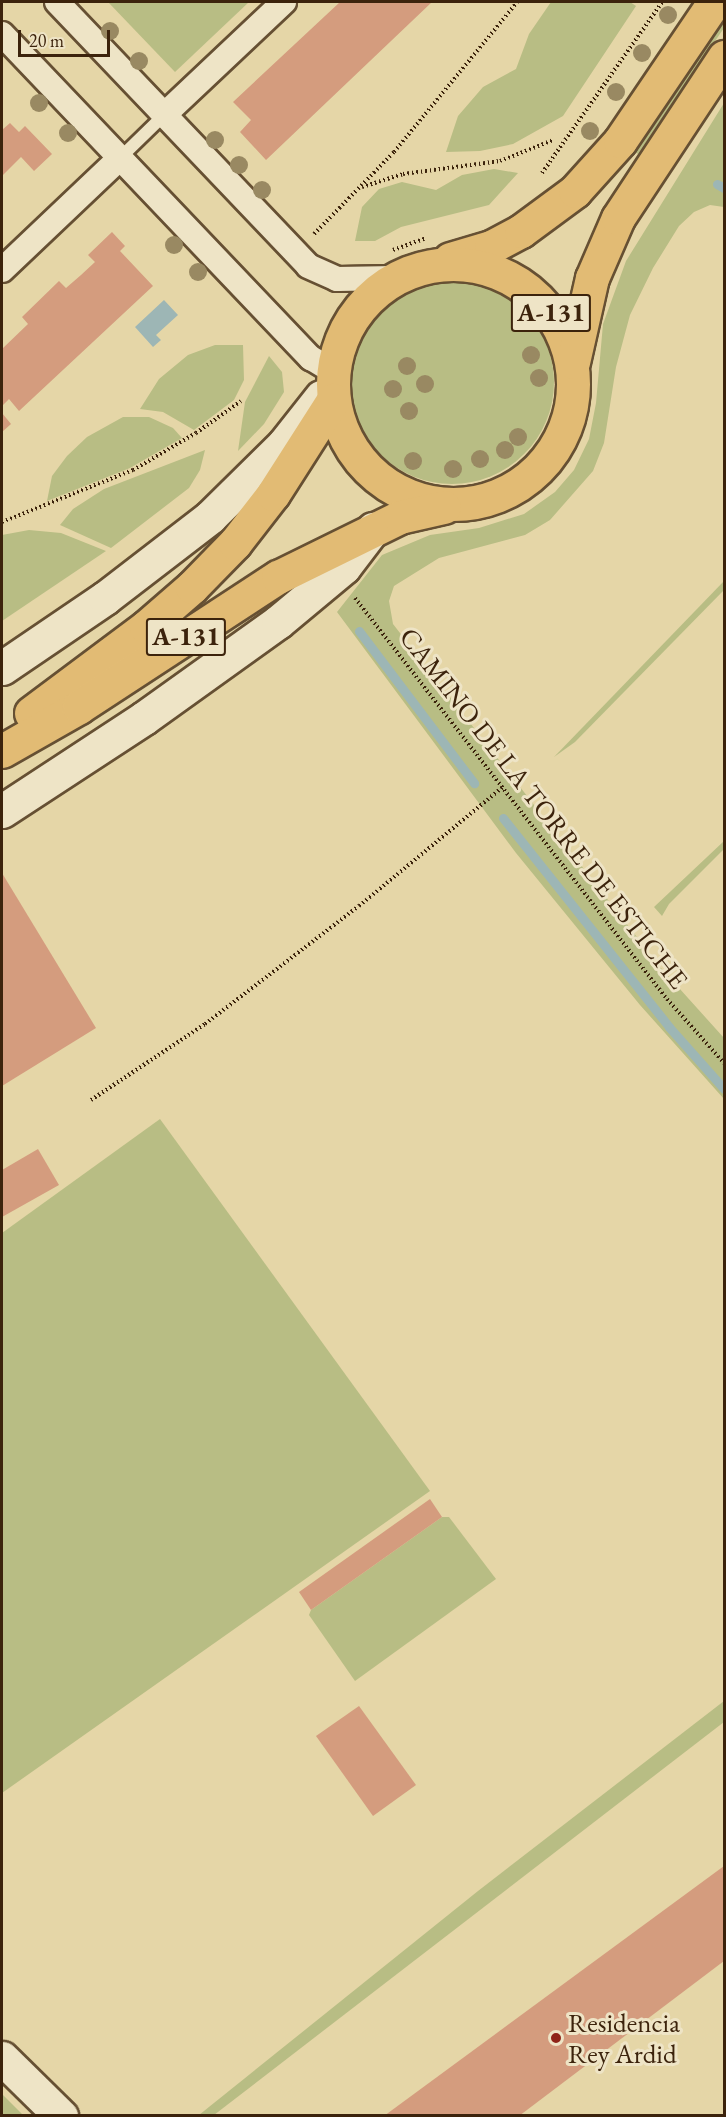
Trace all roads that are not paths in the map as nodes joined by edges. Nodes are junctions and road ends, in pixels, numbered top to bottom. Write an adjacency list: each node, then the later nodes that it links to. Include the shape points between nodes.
1 (57, 2): 6 (street)
2 (284, 2): 6 (street)
3 (714, 2): 8 (main road, A-131, via 620,141 575,191 521,231 491,247)
4 (2, 34): 7 (street)
5 (724, 57): 10 (main road, A-131, via 618,218 588,288)
6 (164, 115): 7 (lane); 8 (street, via 316,272 350,280)
7 (120, 158): 9 (street); 11 (street, via 311,358)
8 (408, 260): 10 (main road, A-131, via 480,266 524,286 551,313 565,339); 11 (main road, A-131, via 352,317 339,343)
9 (2, 270)
10 (572, 367): 12 (main road, A-131, via 573,396 566,424 546,458 510,490 483,500)
11 (332, 385): 12 (main road, A-131, via 340,428 354,454 374,475 398,491 425,501); 14 (main road, via 284,444 210,517 105,598); 15 (main road, A-131, via 273,494 235,543 192,587 77,680)
12 (454, 504): 13 (main road, A-131, via 400,517)
13 (372, 529): 16 (main road, A-131, via 278,577 99,694); 17 (main road, via 336,574 202,677)
14 (2, 668)
15 (2, 733)
16 (2, 751)
17 (2, 811)
18 (2, 2058): 19 (main road)
19 (60, 2115)

